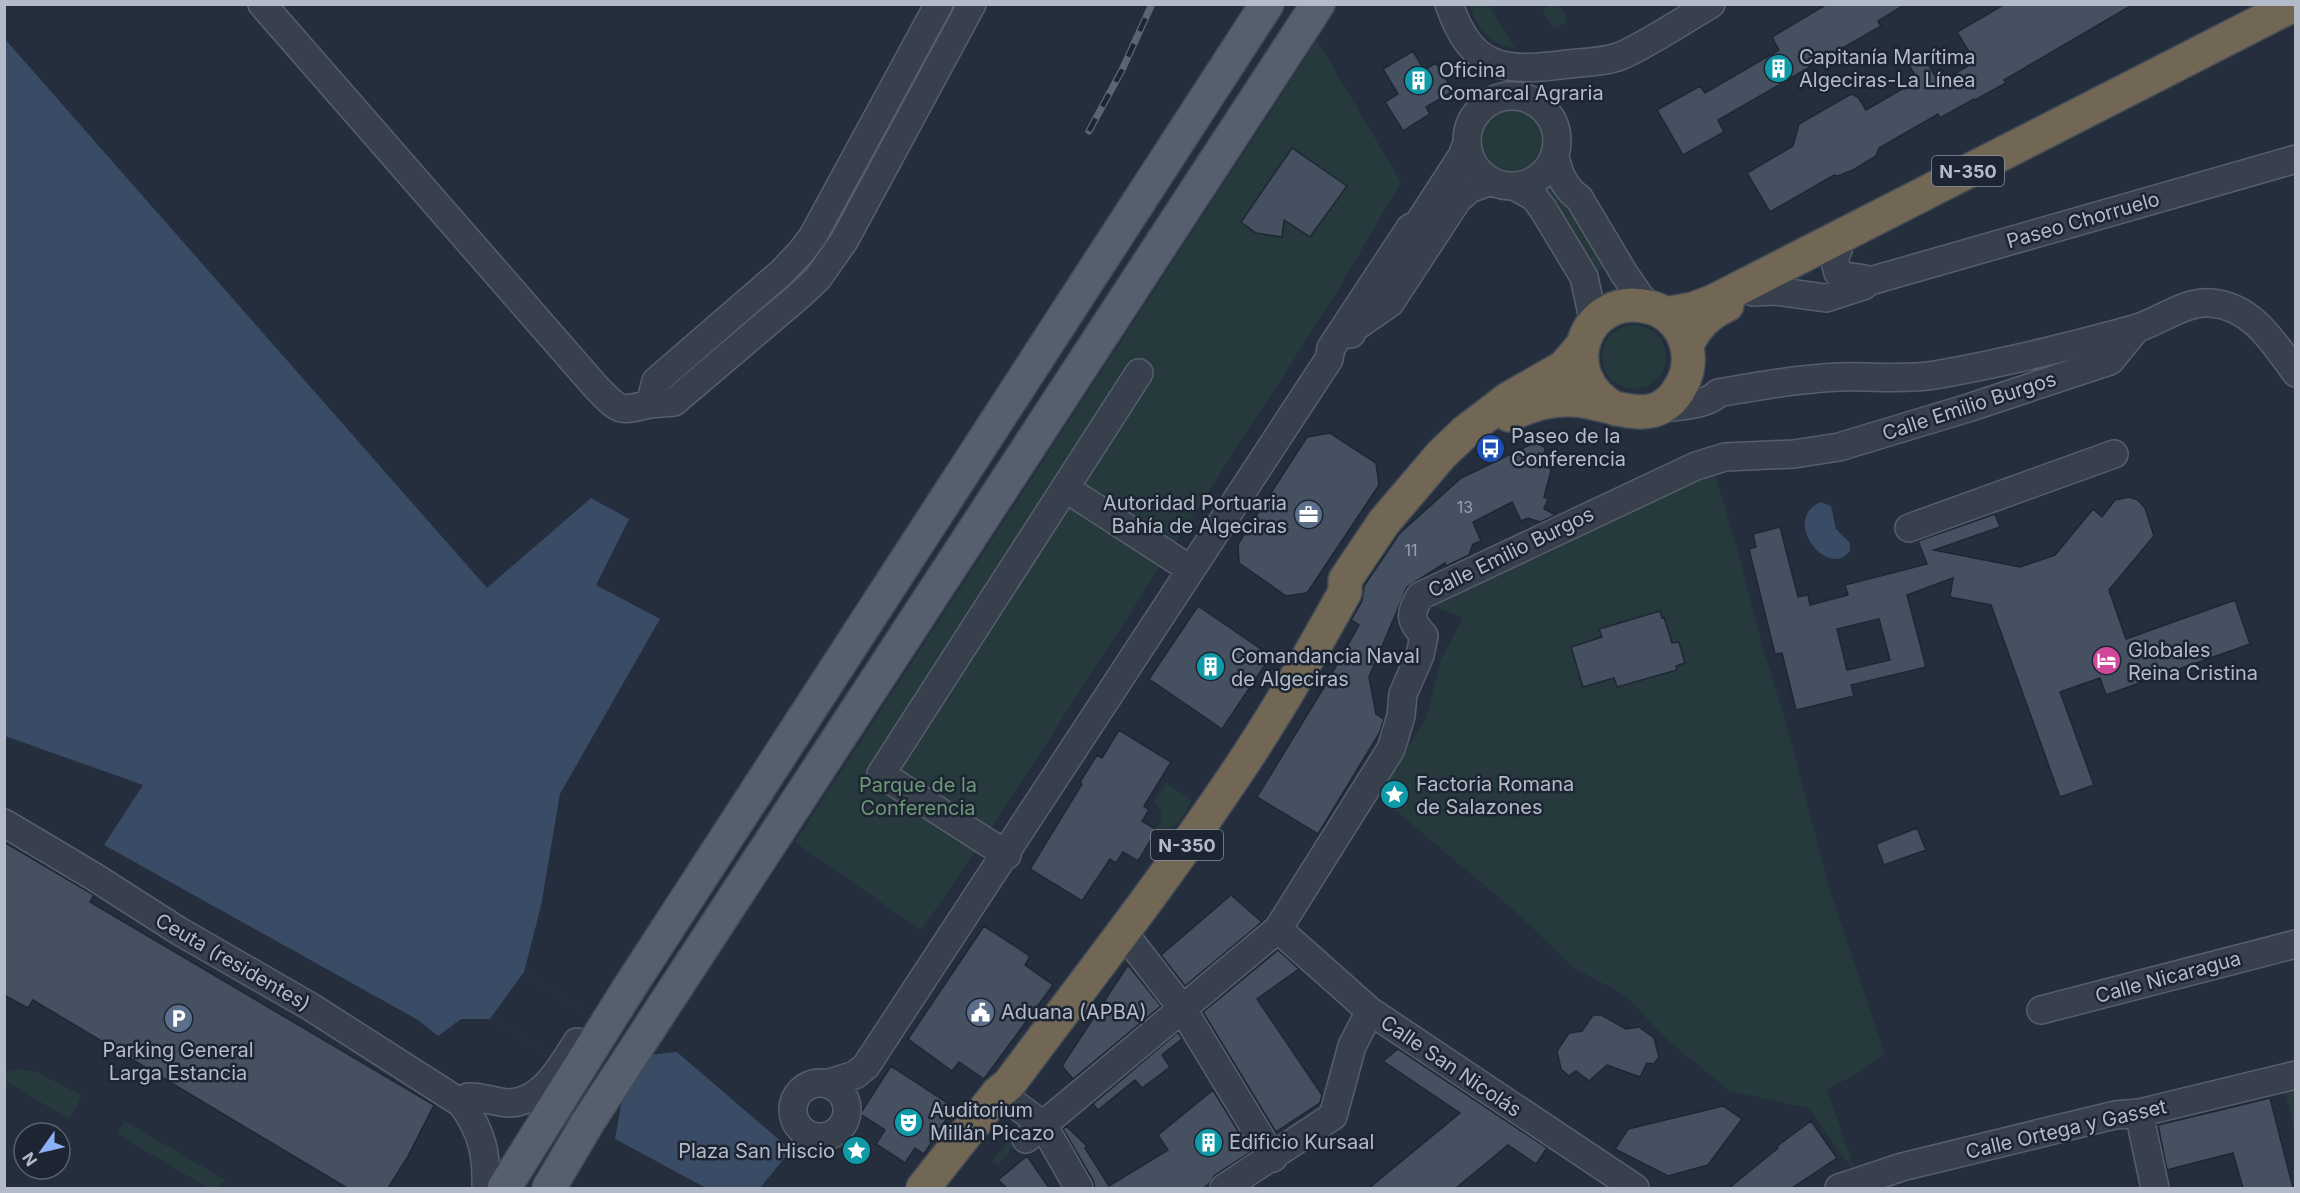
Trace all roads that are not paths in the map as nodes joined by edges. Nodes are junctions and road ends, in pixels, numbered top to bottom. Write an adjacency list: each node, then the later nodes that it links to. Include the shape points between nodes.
1 (262, 4): 24 (street, via 605,396 623,409)
2 (939, 4): 24 (street, via 813,236 781,273 656,381)
3 (972, 4): 24 (street, via 844,241 818,278 674,402)
4 (1267, 4): 37 (main road)
5 (1318, 4): 48 (main road)
6 (1449, 4): 7 (street, via 1472,47 1497,66 1514,68 1621,56)
7 (1711, 4)
8 (2283, 17): 13 (highway, N-350); 16 (highway, N-350, via 1721,297 1693,309)
9 (1467, 143): 10 (street, via 1472,120 1488,102 1498,97 1522,96 1543,107 1551,117 1558,139); 12 (street, via 1474,165); 20 (street, via 1418,224 1410,228 1331,348)
10 (1555, 155): 12 (street, via 1537,180); 16 (street, via 1558,171 1570,192 1579,198 1636,292)
11 (2295, 159): 14 (street, Paseo Chorruelo)
12 (1503, 184): 18 (street, via 1534,197 1584,277); 20 (street, via 1470,189 1458,199 1390,303 1354,328 1339,354)
13 (1838, 249): 14 (street, Paseo Chorruelo, via 1834,258 1838,273 1845,278 1861,276); 15 (highway, N-350)
14 (1870, 281): 15 (street, Paseo Chorruelo, via 1826,298)
15 (1753, 292): 19 (highway, N-350, via 1713,313 1697,328)
16 (1659, 311): 18 (highway, N-350, via 1628,305 1615,308 1604,314); 19 (highway, via 1675,322)
17 (2137, 328): 22 (street, via 2196,304 2230,306 2254,321); 23 (street, via 1932,375 1787,381); 34 (street, Calle Emilio Burgos, via 2110,361 1968,408 1839,447 1794,454 1725,457 1696,466 1420,596 1412,611 1413,622 1424,636 1403,694 1391,749)
18 (1588, 334): 25 (highway, via 1581,359 1587,384 1599,399); 31 (highway, N-350, via 1564,367 1508,399 1441,455 1384,522 1345,580)
19 (1687, 356): 23 (street, via 1698,378); 26 (highway, N-350, via 1680,388)
20 (1329, 359): 30 (street)
21 (1138, 373): 28 (street)
22 (2295, 373)
23 (1718, 393): 26 (street, via 1700,402)
24 (650, 404)
25 (1616, 409): 26 (highway, N-350); 31 (highway, N-350, via 1577,400 1551,400 1505,417 1433,483 1392,529 1355,587)
26 (1654, 409)
27 (2114, 454): 29 (street)
28 (1065, 488): 30 (street); 33 (street, via 881,774)
29 (1909, 528)
30 (1190, 569): 33 (street)
31 (1345, 592): 35 (highway, N-350, via 1229,785)
32 (4, 823): 45 (street, Ceuta (residentes), via 179,932 311,1007)
33 (1006, 855): 41 (street)
34 (1278, 929): 38 (street, Calle Emilio Burgos); 40 (street, Calle San Nicolás)
35 (1123, 932): 38 (street); 44 (highway, N-350)
36 (2295, 944): 39 (street, Calle Nicaragua)
37 (629, 988): 45 (street, via 598,1011 540,1092 511,1103 477,1096); 52 (main road)
38 (1182, 1008): 49 (street, Calle Emilio Burgos); 50 (street)
39 (2041, 1010)
40 (1370, 1011): 50 (street, via 1352,1046 1333,1116); 59 (street, Calle San Nicolás)
41 (866, 1066): 43 (street, via 855,1075); 47 (street, via 866,1082)
42 (2295, 1075): 46 (street, Calle Ortega y Gasset)
43 (825, 1084): 47 (street, via 844,1098); 47 (street, via 812,1084 797,1095 795,1122 809,1135 828,1136)
44 (1009, 1092): 49 (street); 55 (highway, N-350, via 998,1093); 56 (highway, N-350)
45 (461, 1103): 51 (street, via 471,1117 487,1160)
46 (2139, 1113): 60 (street, Calle Ortega y Gasset, via 2115,1115 1902,1167); 61 (street)
47 (846, 1116)
48 (588, 1122): 53 (main road); 54 (main road)
49 (1034, 1132): 57 (street)
50 (1274, 1158): 58 (street)
51 (486, 1188)
52 (504, 1188)
53 (549, 1188)
54 (571, 1188)
55 (923, 1188)
56 (939, 1188)
57 (1079, 1188)
58 (1224, 1188)
59 (1635, 1188)
60 (1839, 1188)
61 (2155, 1188)

